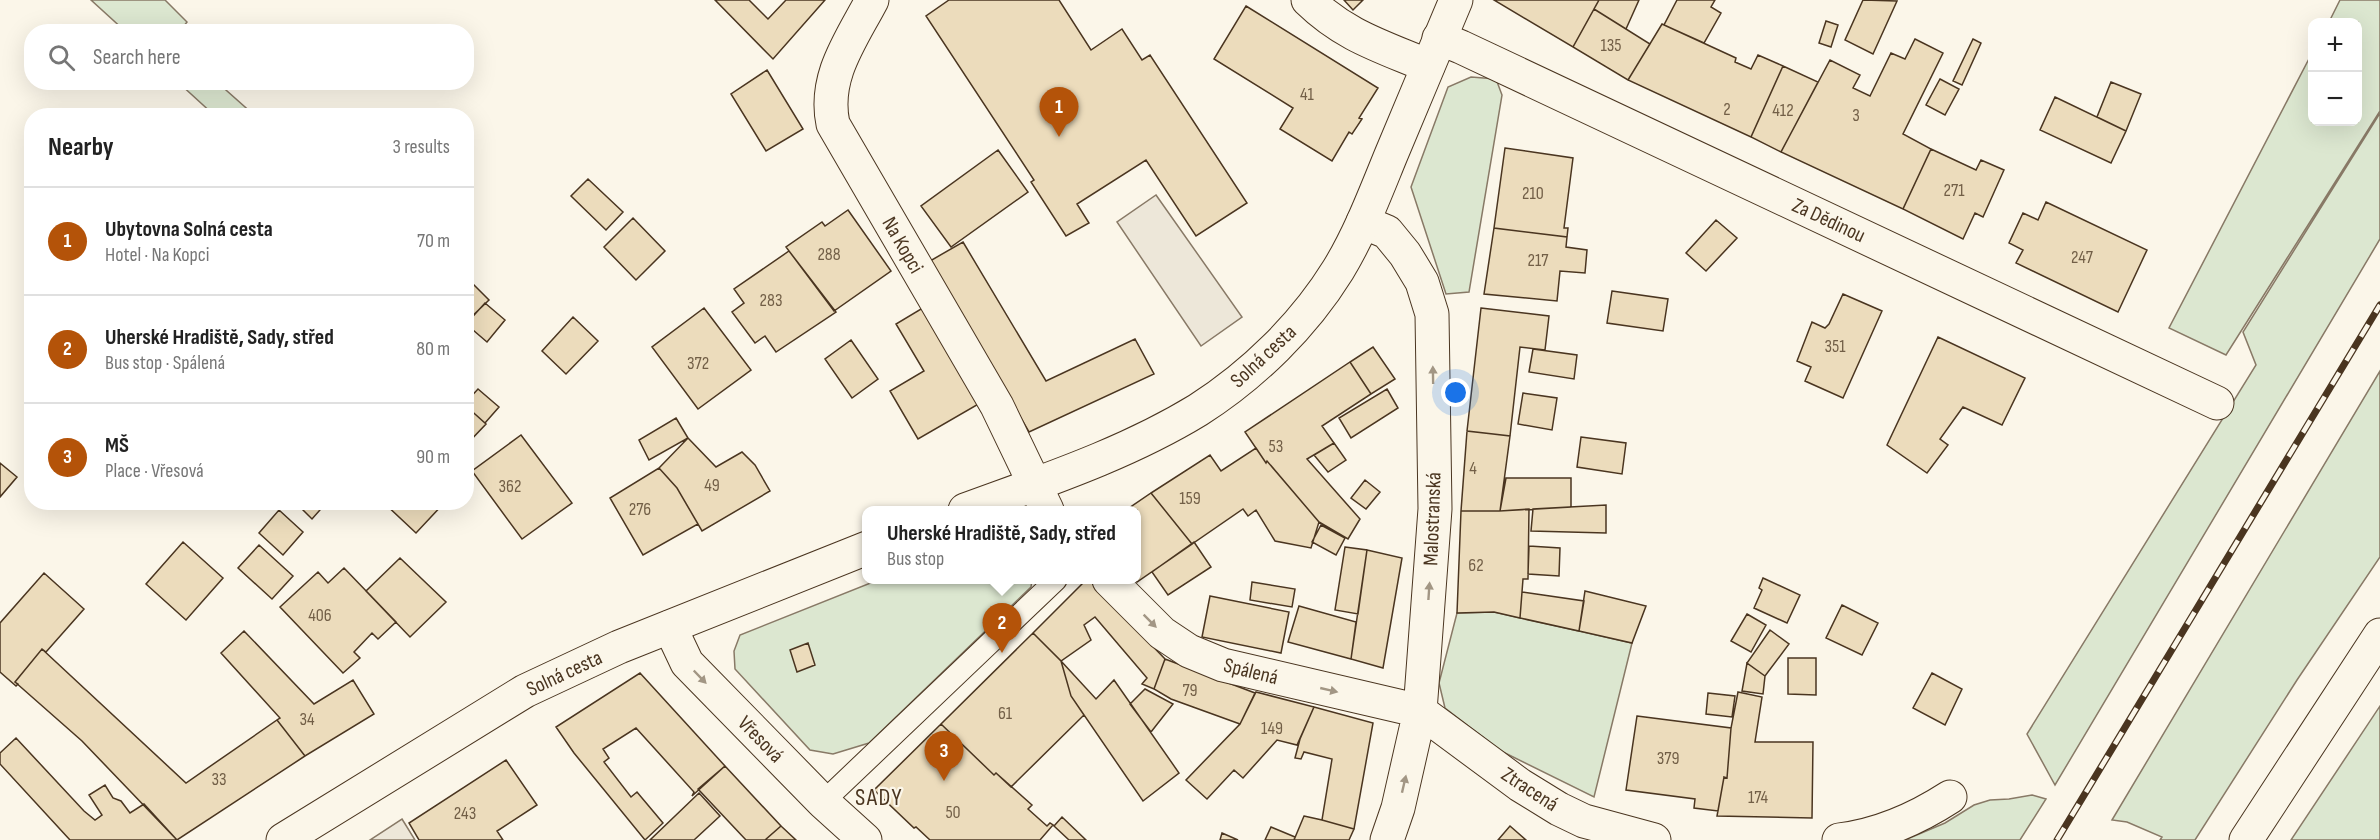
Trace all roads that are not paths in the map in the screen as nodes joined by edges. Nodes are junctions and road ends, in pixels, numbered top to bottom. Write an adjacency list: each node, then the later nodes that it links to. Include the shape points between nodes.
1 (872, 0): 7 (street, Na Kopci, via 830,88 833,124 997,406)
2 (1308, 0): 4 (street, via 1353,35)
3 (1455, 0): 4 (street, Solná cesta)
4 (1434, 52): 5 (street, Solná cesta); 6 (street, Za Dědinou, via 1461,47)
5 (1364, 222): 7 (street, Solná cesta, via 1319,298 1275,348 1225,391); 14 (street, Malostranská, one-way to 5, via 1435,508 1432,314 1422,282 1405,254 1387,232)
6 (2217, 404)
7 (1041, 497): 8 (street, Solná cesta)
8 (988, 506)
9 (862, 550): 12 (street, Solná cesta)
10 (1051, 584): 16 (lane)
11 (1114, 584): 14 (street, Spálená, one-way to 14, via 1162,633 1189,651 1223,665)
12 (670, 627): 16 (street, Vřesová, one-way to 16, via 687,663); 17 (street, Solná cesta, via 525,691)
13 (2380, 635): 22 (street)
14 (1420, 711): 19 (street, Malostranská, one-way to 14); 20 (street, Ztracená, via 1559,809 1584,821)
15 (1950, 796): 21 (street, via 1898,825)
16 (823, 802): 18 (street, Vřesová)
17 (283, 840)
18 (865, 840)
19 (1387, 840)
20 (1654, 840)
21 (1839, 840)
22 (2246, 840)

